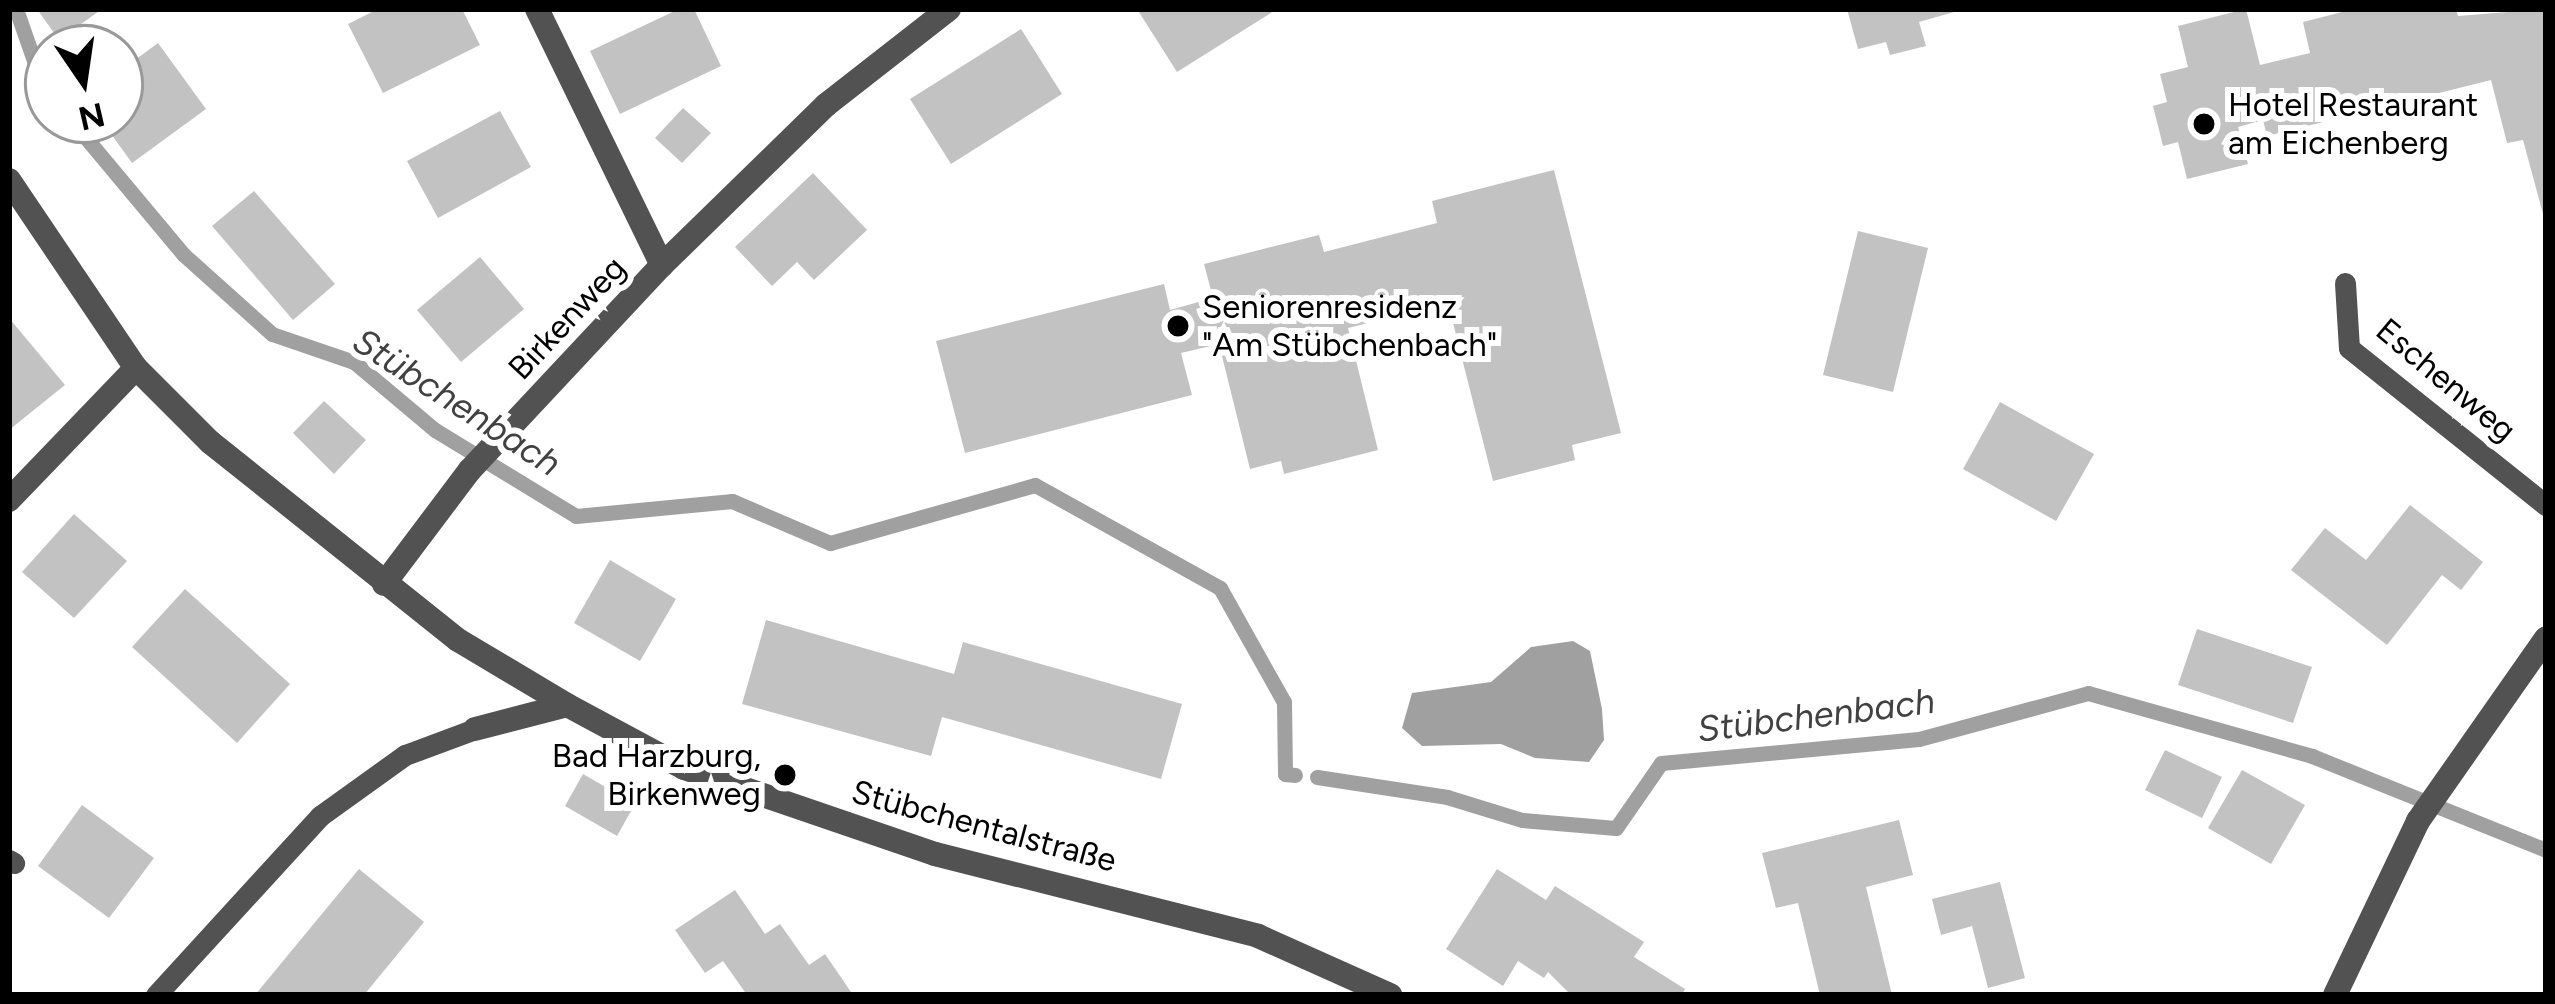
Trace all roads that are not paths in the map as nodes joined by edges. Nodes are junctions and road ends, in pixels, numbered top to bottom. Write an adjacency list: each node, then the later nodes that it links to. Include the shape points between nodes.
1 (537, 9): 4 (street, Birkenweg)
2 (949, 9): 4 (street, Birkenweg, via 826,106)
3 (9, 180): 6 (street, Stübchentalstraße)
4 (662, 265): 9 (street, Birkenweg, via 470,470)
5 (2344, 284): 8 (lane, Eschenweg, via 2349,348)
6 (136, 368): 7 (street); 9 (street, Stübchentalstraße, via 210,442)
7 (9, 500)
8 (2546, 505)
9 (384, 584): 11 (street, Stübchentalstraße)
10 (2546, 638): 15 (street, via 2417,821)
11 (567, 705): 12 (street); 14 (street, Stübchentalstraße, via 684,768 935,854 1258,936)
12 (475, 729): 13 (lane, via 406,754 320,816)
13 (156, 995)
14 (1390, 995)
15 (2335, 995)

